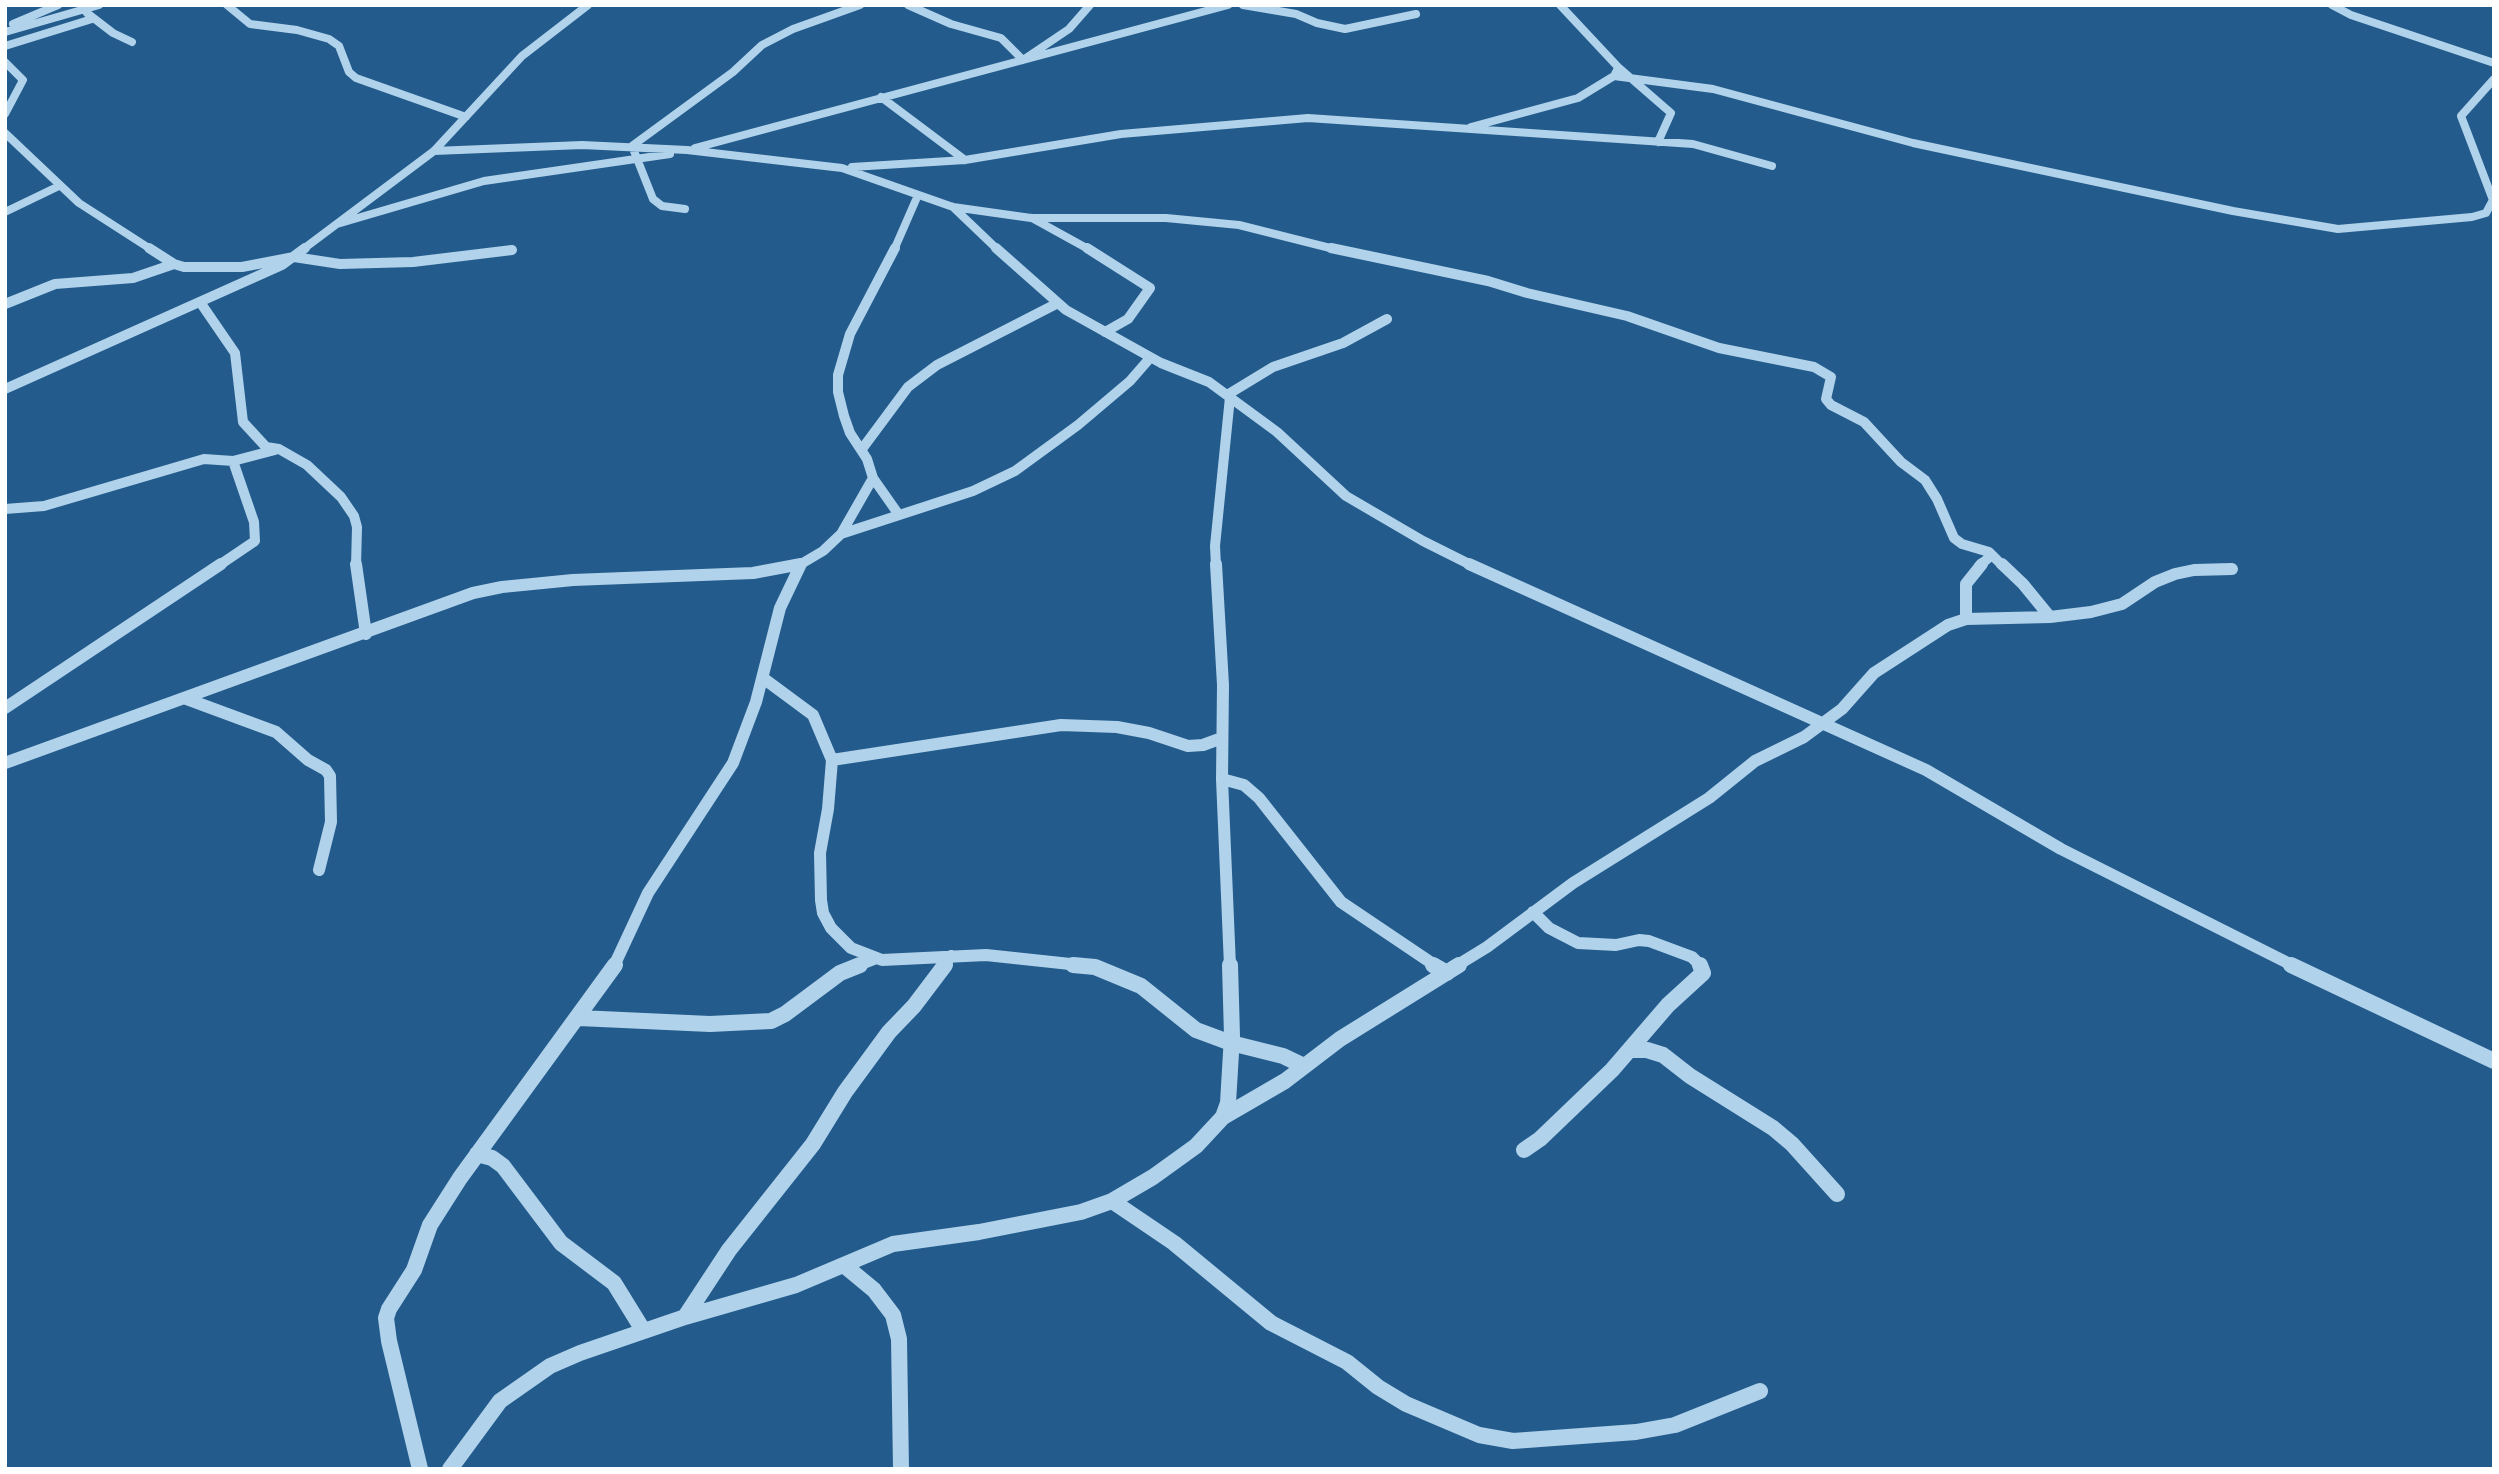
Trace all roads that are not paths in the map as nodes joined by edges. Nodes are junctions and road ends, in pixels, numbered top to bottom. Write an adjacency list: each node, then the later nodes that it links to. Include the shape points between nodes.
1 (58, 5): 15 (street)
2 (99, 5): 12 (street)
3 (227, 5): 28 (street, via 250,24 329,38 356,78)
4 (588, 5): 28 (street, via 522,56)
5 (860, 5): 32 (street, via 762,45 733,72)
6 (908, 5): 19 (street, via 951,24 1001,38)
7 (1090, 5): 19 (street, via 1069,29)
8 (1228, 5): 19 (street)
9 (1243, 5): 13 (street, via 1345,29)
10 (1560, 5): 22 (street)
11 (2332, 5): 21 (street)
12 (82, 7): 14 (street); 16 (street)
13 (1416, 14)
14 (92, 19): 17 (street); 18 (street)
15 (5, 26)
16 (5, 32)
17 (132, 42)
18 (5, 46)
19 (1023, 60): 26 (street)
20 (5, 62): 27 (street, via 23,80)
21 (2494, 63)
22 (1618, 67): 23 (street); 24 (street)
23 (1614, 76): 24 (street); 29 (street, via 1578,98)
24 (1629, 77): 25 (street, via 1713,89 1913,143 2337,229 2486,213 2493,200 2461,116); 31 (street, via 1671,113)
25 (2494, 79)
26 (881, 97): 33 (street); 36 (street)
27 (5, 114)
28 (466, 117): 34 (street)
29 (1464, 129): 31 (street); 36 (street, via 1308,118 1121,135)
30 (5, 133): 39 (street)
31 (1658, 142): 37 (street, via 1705,146)
32 (632, 146): 33 (street); 34 (street); 35 (street)
33 (687, 150): 35 (street); 38 (street)
34 (434, 151): 45 (street)
35 (639, 158): 42 (street, via 656,203); 45 (street, via 484,180)
36 (965, 160): 38 (street)
37 (1772, 166)
38 (842, 168): 40 (street)
39 (59, 186): 43 (street); 48 (street)
40 (918, 195): 41 (street); 58 (street, via 850,334 838,375 844,416)
41 (953, 207): 44 (street); 50 (street)
42 (685, 209)
43 (5, 212)
44 (1031, 218): 53 (street, via 1150,288 1128,319); 64 (street, via 1166,218 1239,225 1619,314 1719,348 1814,367 1831,377 1826,399 1831,405 1864,422 1925,480 1954,538)
45 (337, 224): 47 (street)
46 (512, 250): 47 (street, via 426,261 346,264)
47 (293, 257): 48 (street, via 234,268); 49 (street)
48 (174, 264): 51 (street, via 133,278 55,284)
49 (200, 302): 55 (street); 57 (street, via 235,353 243,422 262,444)
50 (1058, 303): 53 (street); 58 (street, via 937,365 908,387)
51 (5, 304)
52 (1387, 319): 56 (street, via 1343,343 1273,368)
53 (1105, 332): 54 (street)
54 (1150, 358): 56 (street, via 1204,379); 62 (street, via 1130,382 1015,471 973,491)
55 (5, 389)
56 (1228, 396): 73 (street, via 1304,454 1346,496 1423,541); 74 (street, via 1214,546)
57 (279, 449): 59 (street); 69 (street, via 307,465 354,516)
58 (862, 449): 60 (street)
59 (233, 461): 61 (street, via 204,460 44,506); 72 (street, via 254,522 255,541)
60 (873, 478): 62 (street); 63 (street)
61 (5, 509)
62 (899, 515): 63 (street)
63 (841, 534): 65 (street)
64 (1992, 555): 67 (street); 68 (street, via 1966,584)
65 (801, 564): 69 (street, via 753,573 502,587); 70 (street, via 780,608)
66 (2232, 569): 67 (street, via 2175,575 2110,608)
67 (2050, 617): 68 (street)
68 (1966, 619): 73 (street, via 1948,625 1874,673 1842,709)
69 (366, 634): 71 (street)
70 (764, 678): 75 (street, via 813,715); 83 (street, via 733,764 672,853 641,905 617,962)
71 (184, 698): 76 (street); 78 (street, via 276,732 326,770 331,822)
72 (5, 708)
73 (1823, 721): 79 (street, via 1798,741 1755,761 1709,798); 86 (street, via 1944,779 2061,849 2365,1002)
74 (1222, 738): 75 (street, via 1188,746 1127,729 1061,724); 77 (street)
75 (832, 760): 81 (street, via 820,853 823,913 841,940)
76 (5, 763)
77 (1222, 779): 82 (street, via 1244,785 1259,799 1341,902); 84 (street)
78 (318, 870)
79 (1533, 912): 82 (street); 85 (street, via 1549,928 1578,943 1649,941 1700,964 1701,976 1668,1005)
80 (951, 956): 81 (street); 84 (street, via 1004,956 1110,971 1141,986 1196,1030); 94 (street, via 889,1032)
81 (875, 958): 83 (street, via 850,966 771,1021 710,1024)
82 (1447, 974): 87 (street)
83 (579, 1018): 90 (street)
84 (1231, 1043): 87 (street); 88 (street)
85 (1630, 1050): 89 (street); 91 (street, via 1663,1055 1773,1128)
86 (2494, 1061)
87 (1304, 1066): 88 (street)
88 (1223, 1118): 92 (street, via 1184,1156)
89 (1524, 1150)
90 (477, 1154): 95 (street, via 503,1167 561,1243 614,1283); 97 (street, via 430,1225 418,1261 386,1318)
91 (1837, 1194)
92 (1112, 1201): 93 (street, via 1081,1212 893,1244); 96 (street, via 1174,1243 1271,1323 1347,1362 1399,1400 1479,1435 1513,1441 1636,1432 1675,1425)
93 (845, 1266): 94 (street); 99 (street, via 874,1290 893,1315 898,1339)
94 (685, 1317): 95 (street)
95 (643, 1330): 98 (street, via 563,1360 515,1389 500,1401)
96 (1760, 1391)
97 (420, 1469)
98 (450, 1469)
99 (901, 1469)

